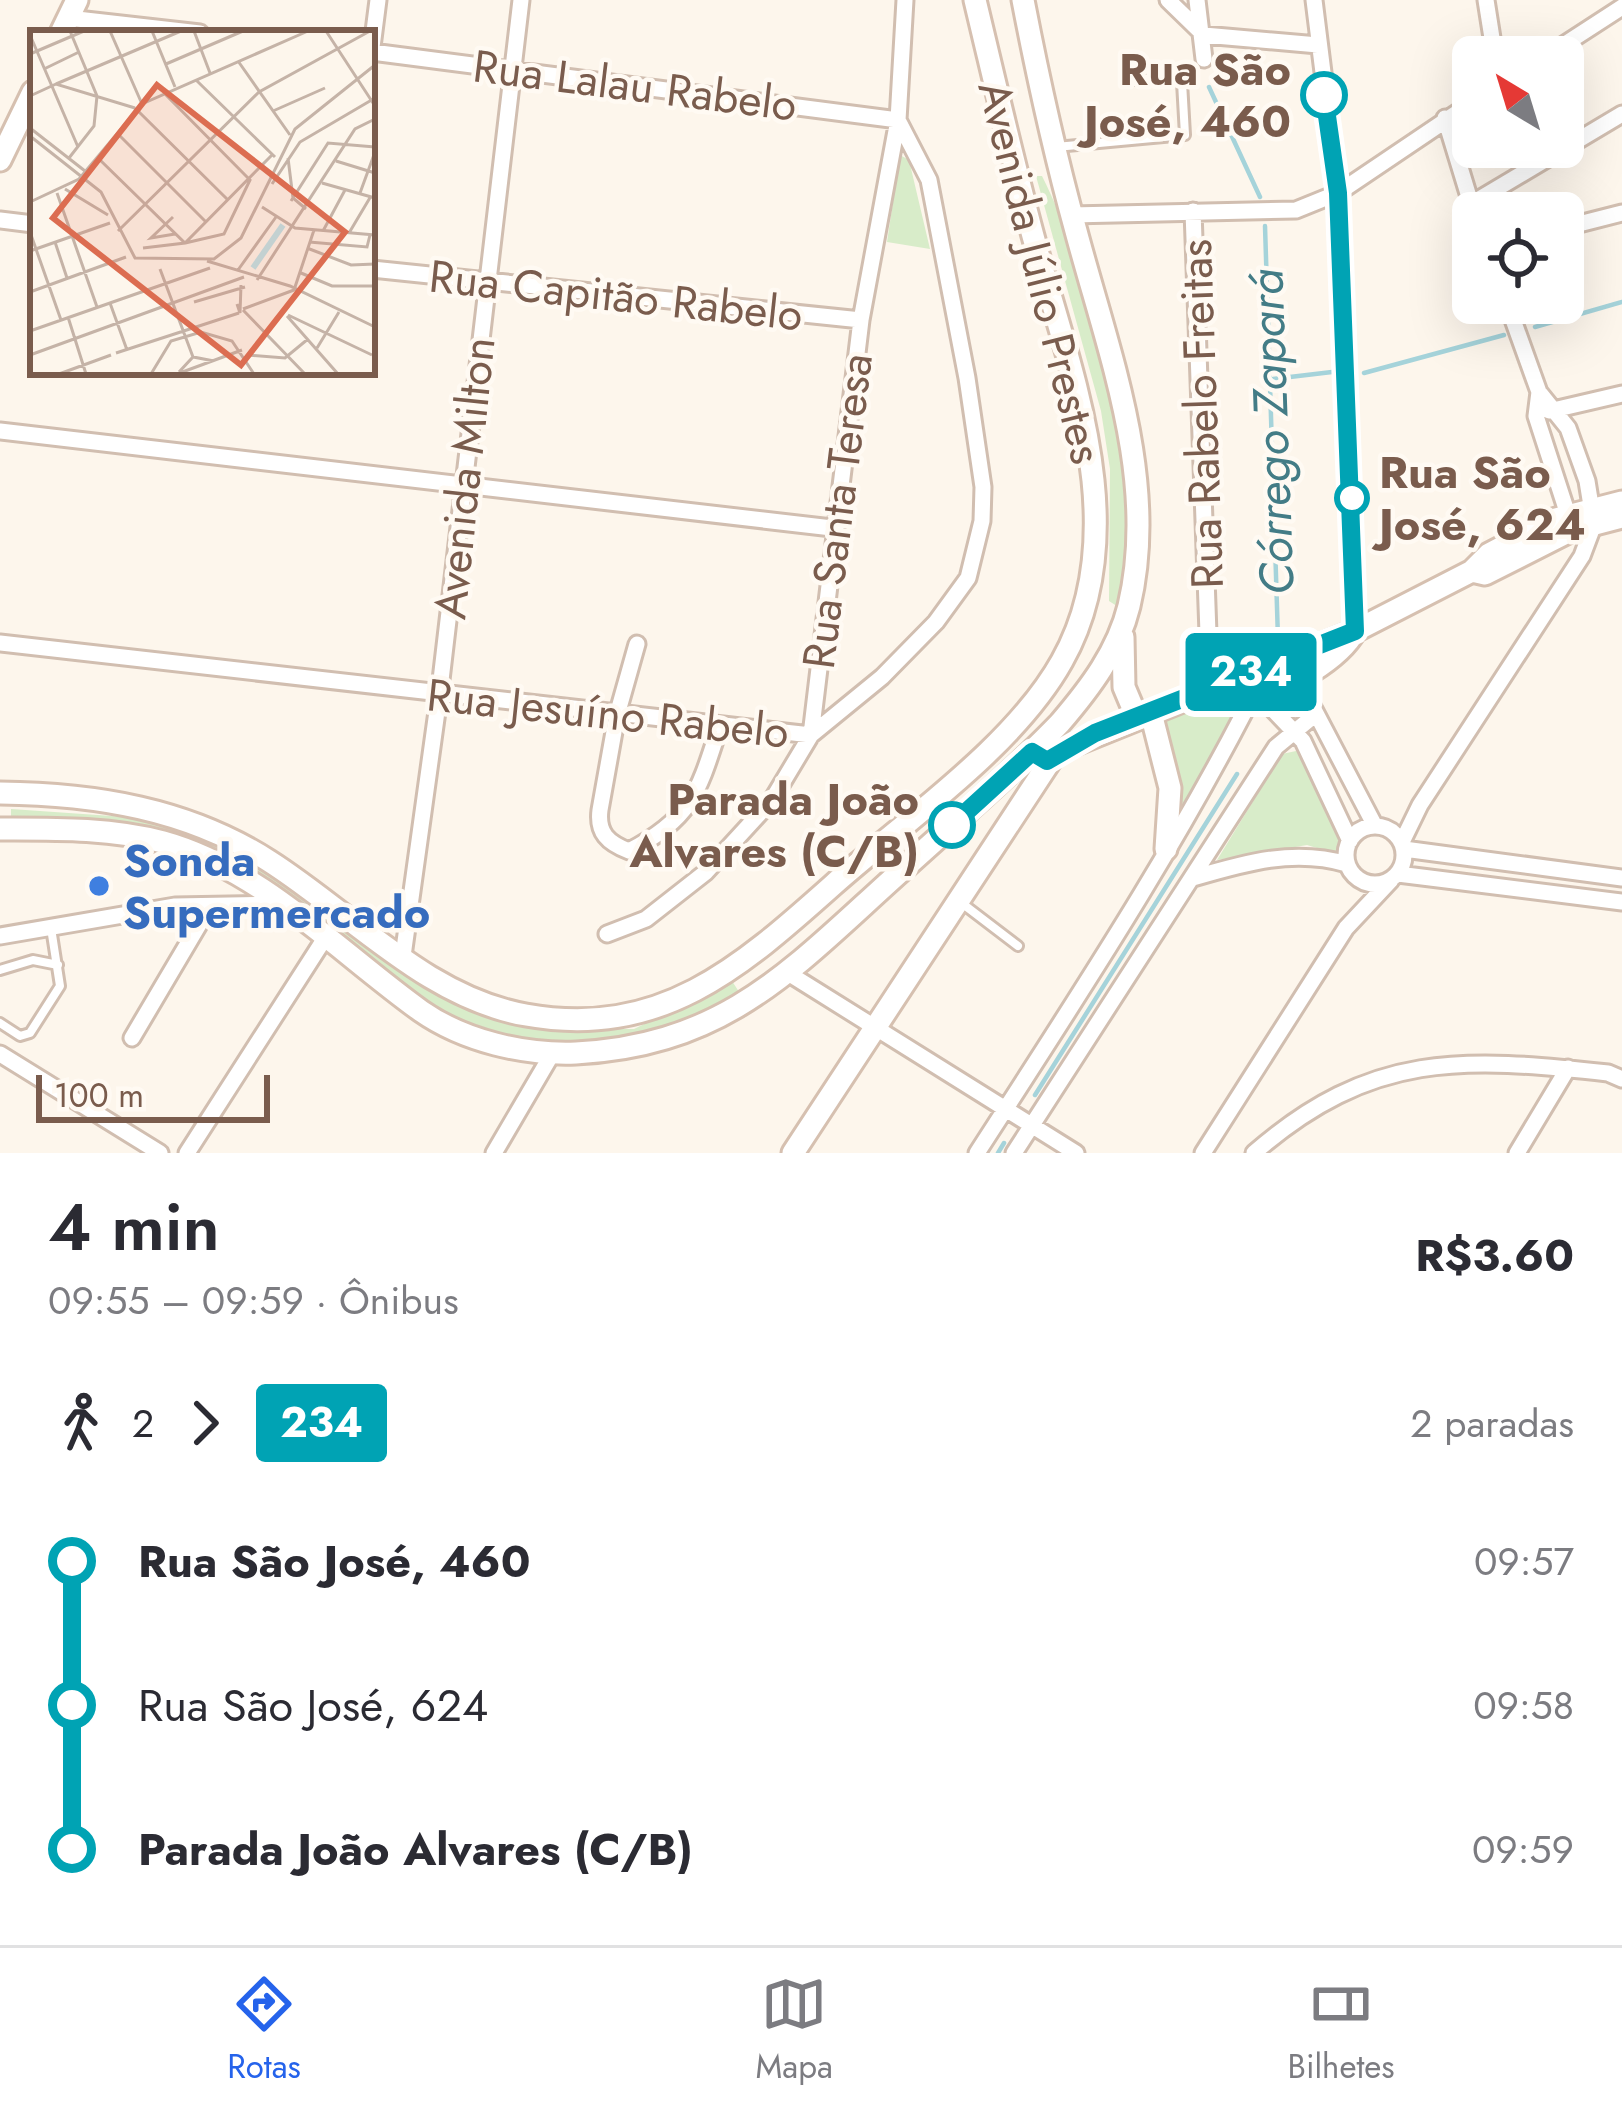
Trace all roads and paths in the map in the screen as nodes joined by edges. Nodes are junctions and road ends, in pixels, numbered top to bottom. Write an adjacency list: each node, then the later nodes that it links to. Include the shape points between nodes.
1 (379, 0): 13 (street)
2 (521, 0): 20 (street, Avenida Milton)
3 (905, 0): 26 (street, Rua Santa Teresa)
4 (975, 0): 67 (main road, Avenida Júlio Prestes, via 1093,472 1082,615 1062,662)
5 (1023, 0): 27 (main road, Avenida Júlio Prestes)
6 (1168, 0): 14 (street)
7 (1197, 0): 14 (street)
8 (1314, 0): 17 (street)
9 (1486, 0): 15 (street)
10 (1622, 7): 16 (street)
11 (69, 17): 12 (street)
12 (175, 30)
13 (375, 30)
14 (1204, 35): 17 (street); 19 (street)
15 (1492, 36)
16 (1577, 36)
17 (1318, 45): 31 (street)
18 (375, 49): 20 (street, Rua Lalau Rabelo)
19 (1204, 59)
20 (512, 68): 26 (street, Rua Lalau Rabelo); 39 (street, Avenida Milton)
21 (1132, 80): 27 (lane, via 1182,82 1185,134)
22 (30, 98): 28 (main road)
23 (1452, 114): 25 (street)
24 (1622, 114): 30 (street)
25 (1445, 118): 29 (street); 31 (street)
26 (898, 120): 40 (street, Rua Santa Teresa); 66 (street, Rua Jesuíno Rabelo, via 929,180 967,378 982,520 968,578 936,622)
27 (1054, 147): 34 (main road, Avenida Júlio Prestes)
28 (0, 160)
29 (1468, 192)
30 (1498, 192)
31 (1338, 193): 32 (street, via 1296,210); 53 (street)
32 (1193, 211): 34 (street); 58 (street, Rua Rabelo Freitas)
33 (1622, 214): 36 (street)
34 (1071, 215): 52 (main road, Avenida Júlio Prestes, via 1135,465 1139,534)
35 (0, 220): 37 (street)
36 (1584, 223)
37 (30, 224)
38 (375, 269): 39 (street, Rua Capitão Rabelo)
39 (485, 284): 40 (street, Rua Capitão Rabelo); 47 (street, Avenida Milton)
40 (861, 320): 51 (street, Rua Santa Teresa)
41 (1515, 324): 42 (street)
42 (1539, 392): 44 (street); 45 (street)
43 (1622, 394): 44 (street)
44 (1557, 408): 45 (street); 50 (street, via 1587,481)
45 (1536, 416): 50 (street)
46 (0, 431): 47 (street)
47 (464, 484): 51 (street); 60 (street, Avenida Milton)
48 (1622, 502): 50 (main road)
49 (1622, 517): 50 (main road)
50 (1582, 526): 53 (main road); 70 (street)
51 (832, 528): 66 (street, Rua Santa Teresa)
52 (1124, 623): 63 (main road, via 1122,673); 68 (main road, Avenida Júlio Prestes, via 1098,676)
53 (1355, 631): 56 (main road); 57 (main road)
54 (0, 643): 60 (street, Rua Jesuíno Rabelo)
55 (637, 644): 62 (street)
56 (1275, 662): 57 (street); 58 (main road); 59 (street)
57 (1297, 677): 59 (main road); 61 (street)
58 (1210, 690): 59 (main road); 63 (main road)
59 (1258, 694): 65 (street); 77 (street)
60 (440, 697): 62 (street, Rua Jesuíno Rabelo); 92 (street, Avenida Milton)
61 (1316, 714): 65 (street); 72 (street)
62 (616, 715): 64 (street, Rua Jesuíno Rabelo); 64 (street, via 598,825 610,844 629,850 666,832 697,797)
63 (1144, 715): 68 (main road); 77 (main road, via 1170,788)
64 (719, 725): 66 (street, Rua Jesuíno Rabelo)
65 (1294, 728): 75 (street); 80 (street)
66 (811, 735): 88 (street, Rua Santa Teresa, via 772,800 706,872 646,919)
67 (1003, 736): 68 (main road); 92 (main road, Avenida Júlio Prestes, via 756,955 649,1012 609,1021 522,1015 437,981)
68 (1040, 756): 71 (main road); 74 (main road)
69 (0, 794): 92 (main road, Avenida Júlio Prestes, via 99,800 185,818 271,862)
70 (1420, 805): 72 (street); 76 (street)
71 (969, 810): 74 (main road); 95 (main road)
72 (1381, 827): 75 (street); 76 (street)
73 (0, 829): 84 (main road, via 165,842)
74 (1002, 834): 82 (main road)
75 (1349, 841): 78 (street)
76 (1403, 845): 79 (street); 81 (street)
77 (1166, 849): 103 (street)
78 (1349, 868): 79 (street, via 1370,884); 80 (street, via 1318,856 1255,860); 87 (street, via 1355,893)
79 (1395, 877): 83 (street); 87 (street)
80 (1193, 878): 104 (street)
81 (1622, 878)
82 (958, 900): 91 (lane); 97 (main road)
83 (1622, 902)
84 (280, 904): 85 (street); 90 (main road)
85 (210, 906): 86 (street); 98 (street)
86 (51, 926): 89 (street); 93 (lane)
87 (1346, 928): 112 (street)
88 (607, 934)
89 (0, 936)
90 (325, 938): 100 (main road, via 425,1014 472,1036); 106 (street)
91 (1018, 946)
92 (403, 956)
93 (58, 965): 94 (lane, via 33,960); 96 (lane, via 60,986 30,1033 20,1036)
94 (0, 970)
95 (788, 973): 97 (street); 100 (main road, via 690,1034)
96 (0, 1023)
97 (873, 1026): 103 (street); 108 (main road)
98 (132, 1038)
99 (0, 1054): 105 (street)
100 (552, 1054): 107 (street)
101 (1568, 1068): 102 (street); 113 (street, via 1477,1060 1421,1066 1364,1082); 114 (street)
102 (1617, 1072)
103 (1005, 1110): 104 (street); 109 (street)
104 (1032, 1125): 110 (street); 111 (street)
105 (160, 1153)
106 (187, 1153)
107 (494, 1153)
108 (793, 1153)
109 (977, 1153)
110 (1015, 1153)
111 (1076, 1153)
112 (1203, 1153)
113 (1254, 1153)
114 (1517, 1153)

